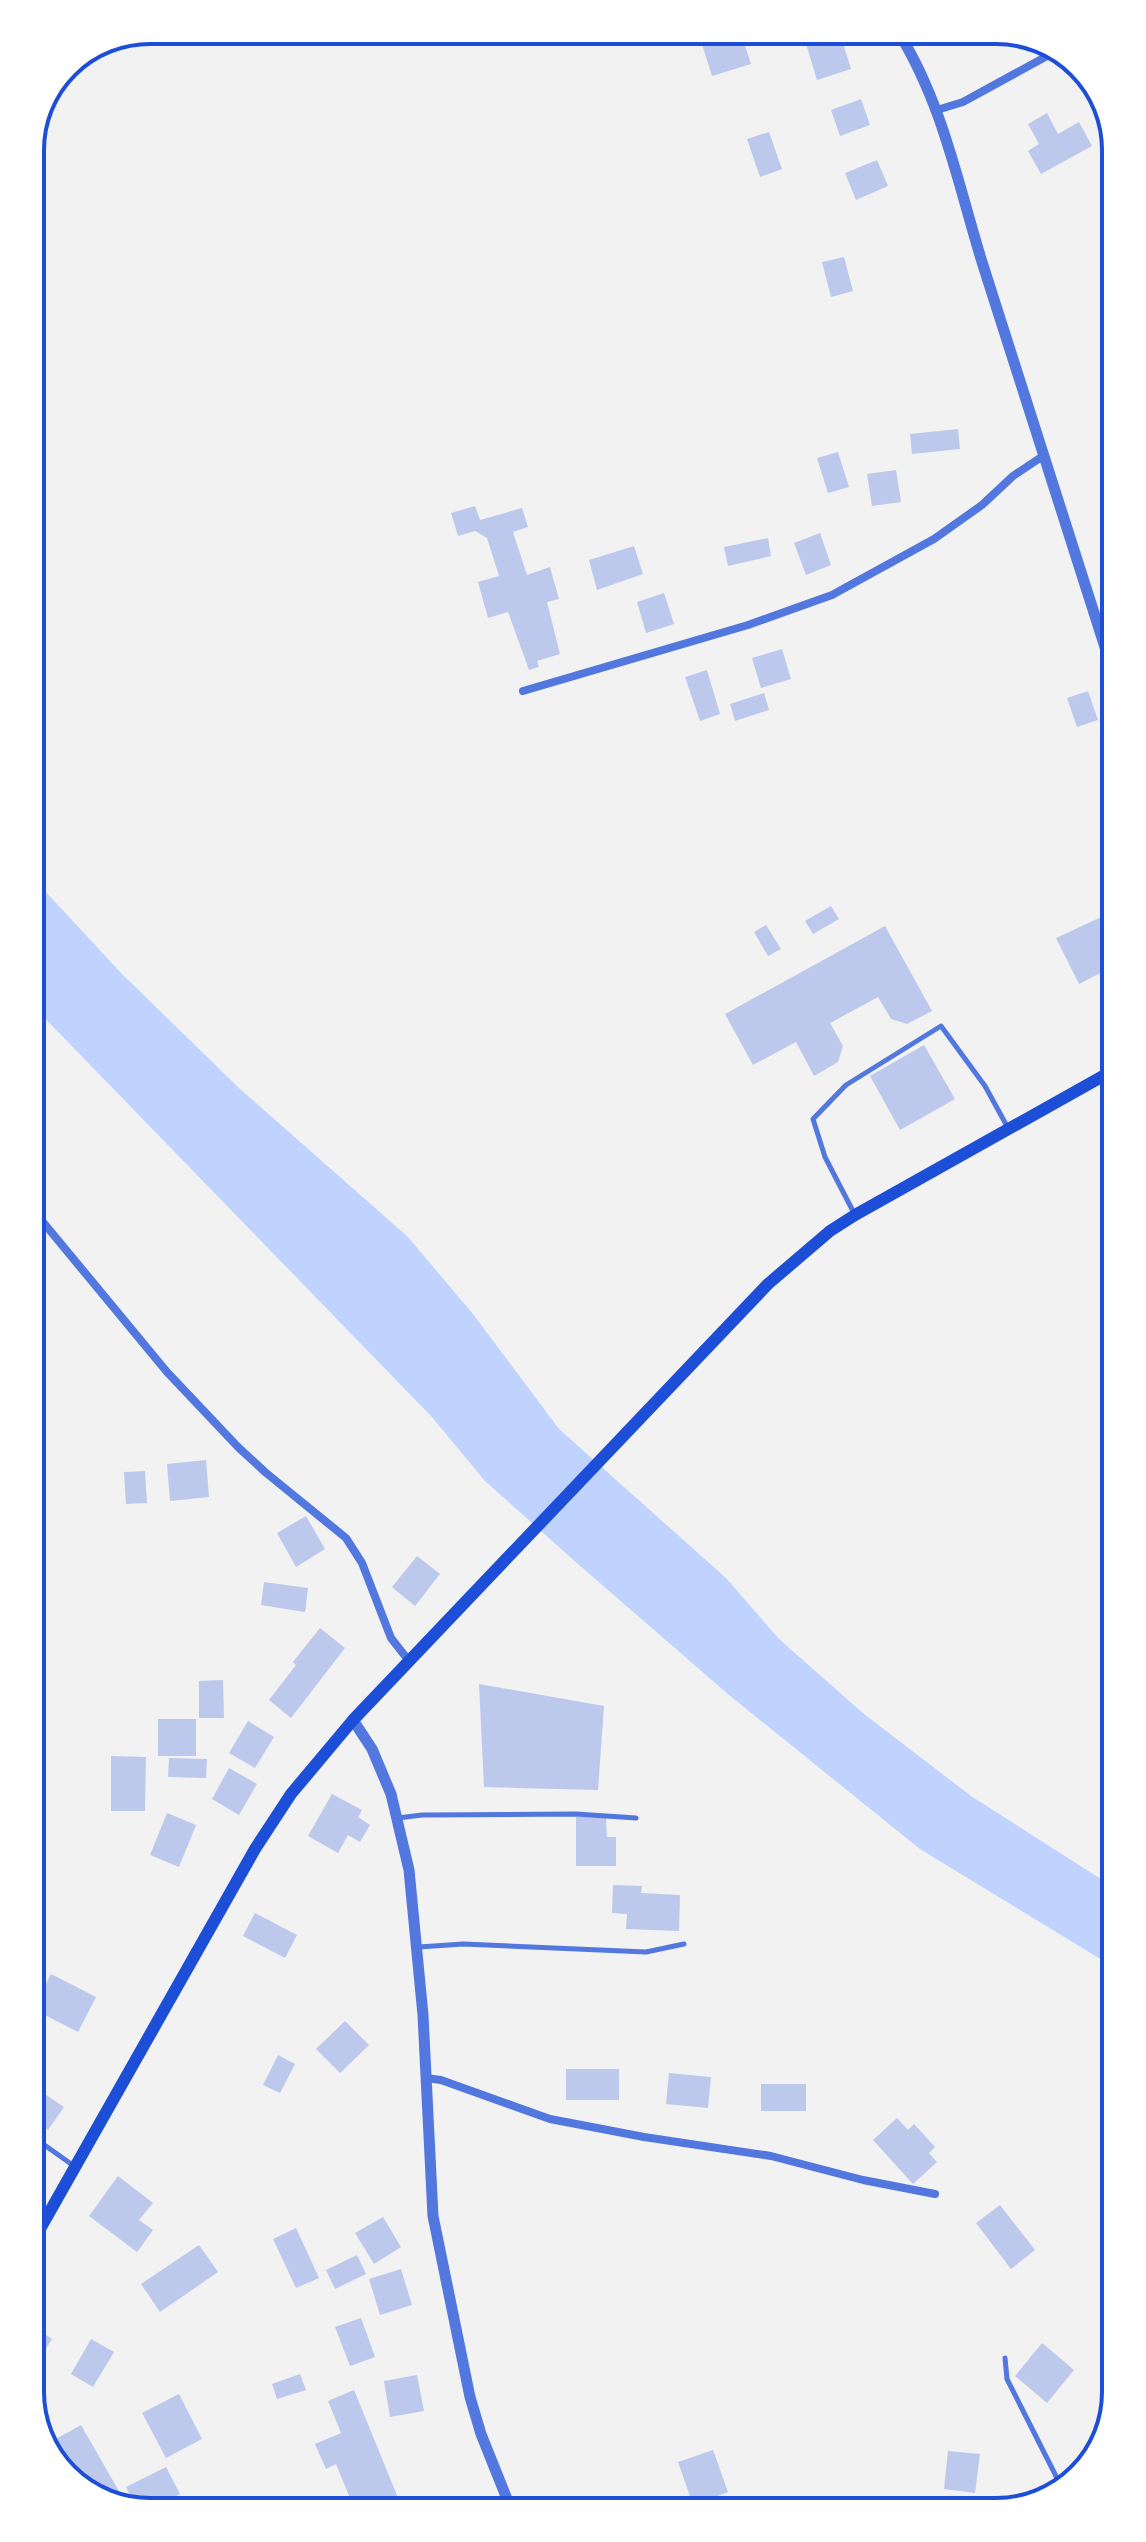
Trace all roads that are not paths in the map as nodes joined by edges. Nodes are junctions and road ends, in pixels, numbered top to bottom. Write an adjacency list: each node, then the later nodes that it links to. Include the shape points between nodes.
1 (906, 44): 3 (street)
2 (1046, 57): 3 (street, via 963,102)
3 (937, 110): 4 (street)
4 (1043, 456): 5 (street); 6 (street, via 934,539 832,595)
5 (1102, 638)
6 (523, 691)
7 (1102, 1077): 8 (main road)
8 (1009, 1129): 9 (main road); 9 (lane, via 941,1026 846,1085 813,1119 825,1157)
9 (855, 1215): 11 (main road, via 779,1274)
10 (44, 1223): 11 (street, via 167,1372 228,1436 346,1538 362,1563 391,1638)
11 (409, 1661): 12 (main road)
12 (353, 1720): 13 (street, via 372,1749); 19 (main road, via 291,1794 255,1849)
13 (397, 1818): 14 (lane); 16 (street)
14 (636, 1818)
15 (684, 1944): 16 (lane, via 646,1952)
16 (418, 1947): 17 (street)
17 (426, 2078): 20 (street, via 550,2119 771,2156); 24 (street, via 437,2246 470,2397)
18 (44, 2145): 19 (lane)
19 (75, 2167): 21 (main road)
20 (935, 2194)
21 (44, 2222)
22 (1005, 2358): 23 (lane, via 1007,2379)
23 (1057, 2479)
24 (507, 2498)

